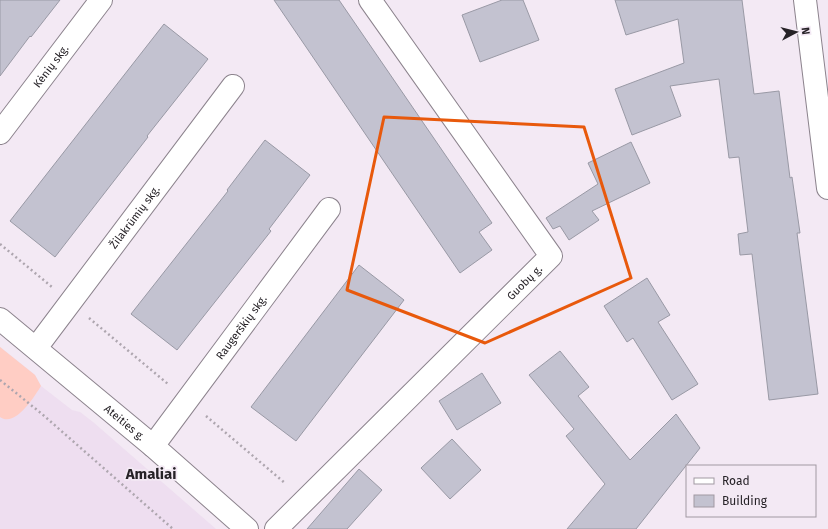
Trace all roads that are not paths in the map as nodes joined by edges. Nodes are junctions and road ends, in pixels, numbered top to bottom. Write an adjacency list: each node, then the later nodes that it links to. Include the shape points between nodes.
1 (102, 0): 5 (street, Kėnių skg.)
2 (805, 0): 6 (street)
3 (376, 3): 12 (street, Guobų g., via 551,256)
4 (233, 86): 9 (street, Žilakrūmių skg.)
5 (0, 133)
6 (828, 188)
7 (329, 209): 10 (street, Raugerškių skg.)
8 (0, 319): 9 (street, Ateities g.)
9 (36, 348): 10 (street, Ateities g.)
10 (153, 446): 11 (street, Ateities g.)
11 (247, 529)
12 (276, 529)

